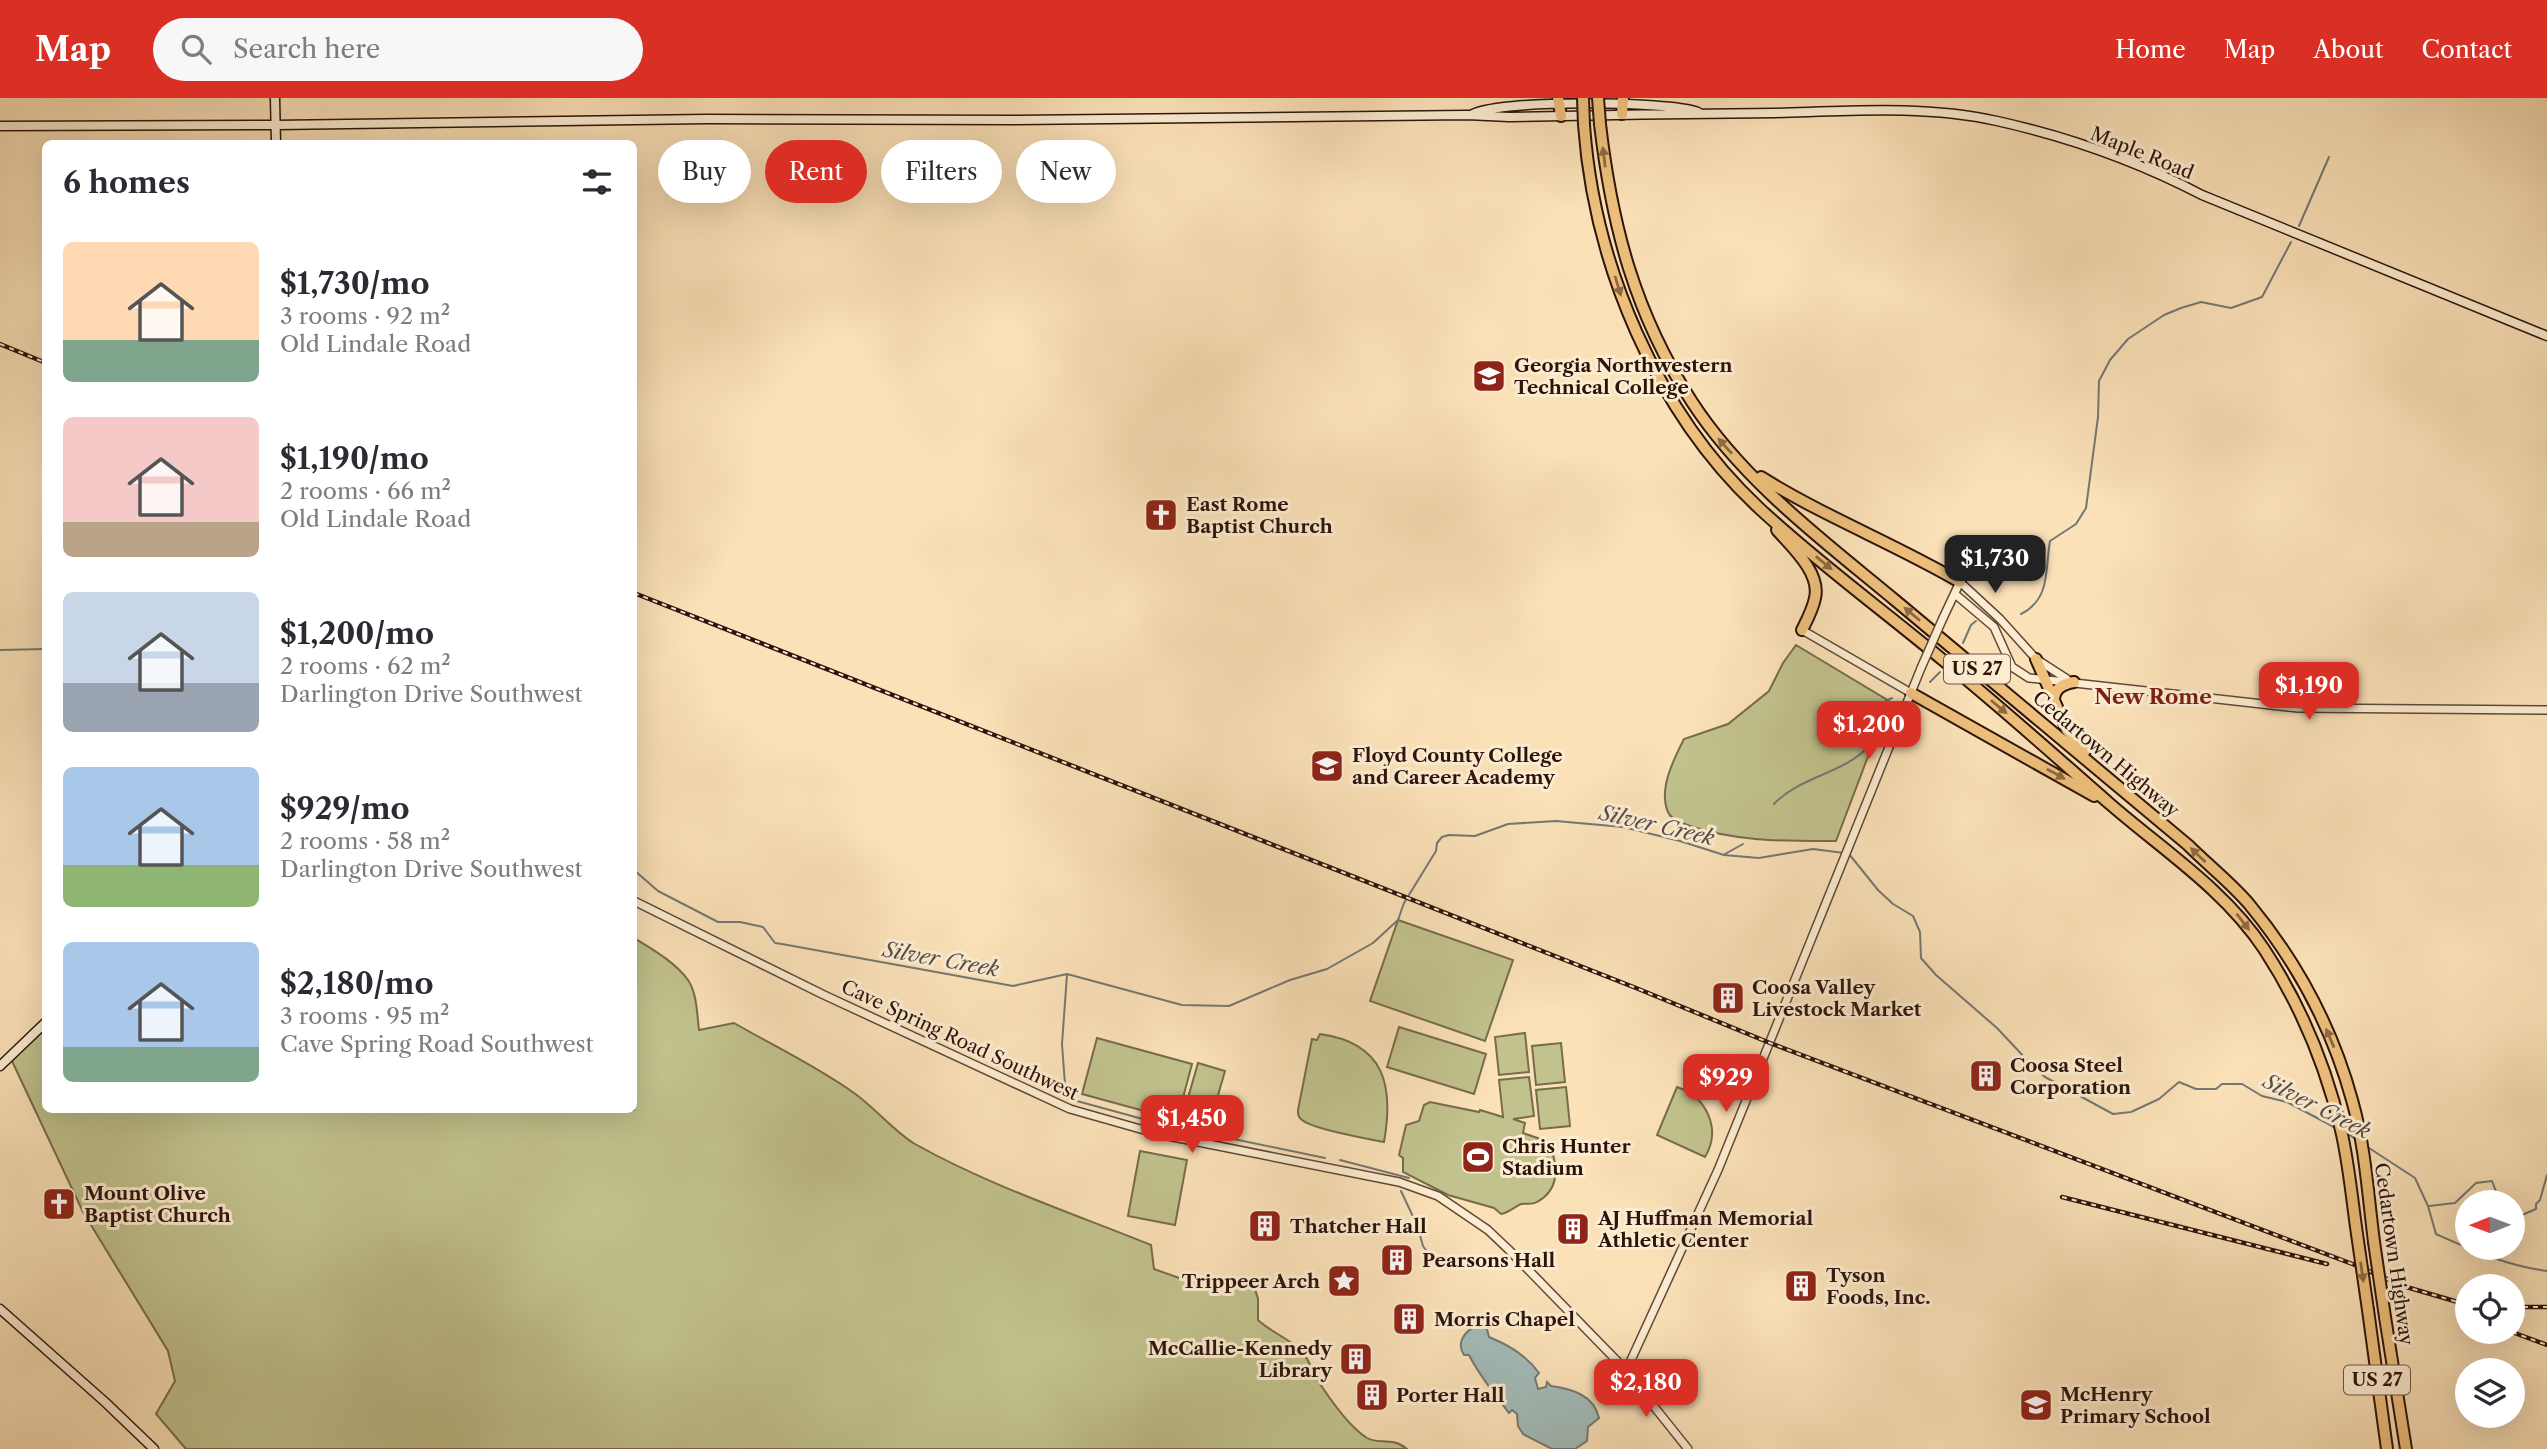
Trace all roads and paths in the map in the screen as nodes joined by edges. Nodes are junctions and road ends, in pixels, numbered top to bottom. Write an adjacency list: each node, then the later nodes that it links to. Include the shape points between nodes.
1 (275, 98): 8 (main road)
2 (1591, 100): 3 (main road, Maple Road); 4 (main road, Maple Road); 7 (highway, Cedartown Highway / US 27, bridge); 13 (highway, Cedartown Highway / US 27, one-way to 13, bridge, via 1584,125 1591,191 1626,310 1677,407 1706,449)
3 (1558, 101): 5 (main road, Maple Road); 6 (highway)
4 (1622, 106): 7 (main road, Maple Road); 11 (main road, Maple Road, via 1693,115 1910,111 1997,121 2105,152)
5 (1471, 115): 6 (main road, Maple Road); 8 (main road)
6 (1561, 116): 7 (main road, Maple Road)
7 (1597, 120): 12 (highway, Cedartown Highway / US 27, one-way to 7, via 1691,401 1652,329 1624,258)
8 (276, 125): 9 (main road); 10 (main road)
9 (0, 126)
10 (276, 140)
11 (2547, 336)
12 (1744, 466): 14 (highway, via 1829,517); 23 (highway, Cedartown Highway / US 27, one-way to 12, via 1793,515)
13 (1757, 507): 16 (highway, via 1811,572 1816,596); 24 (highway, Cedartown Highway / US 27, one-way to 24)
14 (1960, 582): 15 (street); 17 (street)
15 (1955, 594): 18 (street, via 1994,627 2018,673); 20 (street, bridge)
16 (1802, 630): 20 (street)
17 (2036, 659): 18 (highway); 19 (street)
18 (2044, 680): 19 (street); 21 (highway)
19 (2074, 682): 21 (highway, via 2056,690); 22 (street, via 2298,708)
20 (1911, 693): 24 (highway, one-way to 24); 29 (street, via 1718,1170)
21 (2054, 703): 23 (highway, via 2067,730)
22 (2547, 710)
23 (2099, 770): 33 (highway, Cedartown Highway / US 27, one-way to 23, bridge, via 2353,1102 2313,997 2284,949 2247,902)
24 (2113, 806): 32 (highway, Cedartown Highway / US 27, one-way to 32, bridge, via 2229,905 2263,948 2302,1014 2331,1090 2348,1170)
25 (637, 902): 29 (street, Cave Spring Road Southwest, via 1070,1109 1158,1134 1399,1182 1438,1196 1488,1230)
26 (42, 1026): 27 (main road)
27 (0, 1066)
28 (0, 1309): 30 (main road)
29 (1626, 1371): 31 (street, Cave Spring Road Southwest)
30 (153, 1449)
31 (1688, 1449)
32 (2387, 1449)
33 (2406, 1449)

